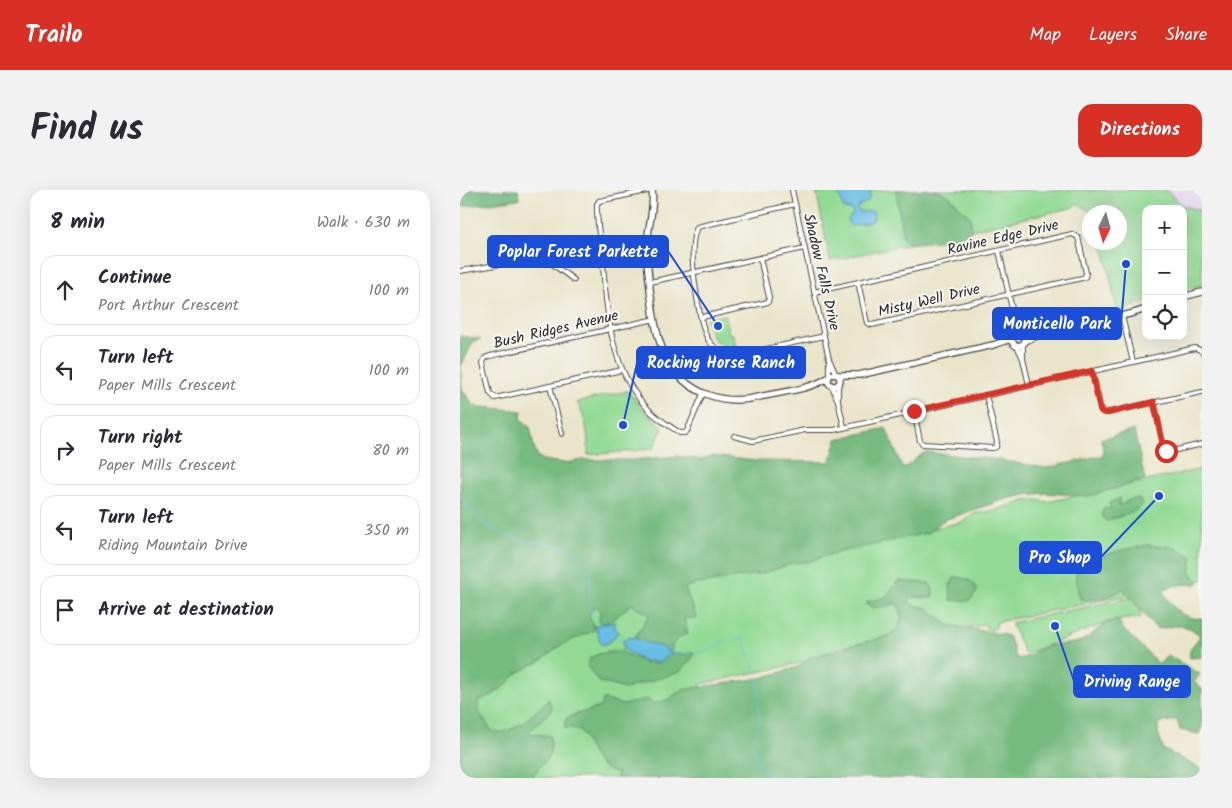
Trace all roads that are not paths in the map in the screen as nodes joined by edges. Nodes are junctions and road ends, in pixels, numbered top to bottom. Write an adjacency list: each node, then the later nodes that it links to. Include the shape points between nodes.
1 (652, 190): 10 (street, via 647,247); 21 (street, via 597,204)
2 (792, 190): 3 (street, Shadow Falls Drive)
3 (795, 204): 4 (street, Shadow Falls Drive); 8 (street, via 699,225 693,245)
4 (805, 248): 6 (street); 12 (street, Shadow Falls Drive)
5 (999, 251): 11 (street, Ravine Edge Drive); 14 (street); 14 (street, Ravine Edge Drive, via 1072,234 1079,239 1085,277)
6 (760, 258): 8 (street); 18 (street, via 768,302)
7 (460, 271): 9 (street, via 537,260 551,263)
8 (695, 272): 10 (street); 18 (street)
9 (574, 280)
10 (650, 282): 20 (street)
11 (858, 282): 12 (street, Ravine Edge Drive); 14 (street, Misty Well Drive, via 867,323 872,325)
12 (814, 292): 22 (street, Shadow Falls Drive)
13 (1202, 292): 15 (street)
14 (1009, 295): 19 (street)
15 (1187, 296)
16 (1142, 310): 17 (street)
17 (1122, 316): 24 (street); 28 (street)
18 (702, 317): 22 (street, via 710,342 731,354)
19 (1014, 318): 23 (street); 24 (street)
20 (655, 319): 21 (street, Bush Ridges Avenue); 39 (street, via 662,348 670,364 685,382)
21 (611, 329): 29 (street); 36 (street, Bush Ridges Avenue, via 484,360 492,398)
22 (824, 336): 27 (street, Shadow Falls Drive)
23 (1013, 336): 24 (street); 24 (street); 25 (street)
24 (1021, 341): 25 (street); 35 (street)
25 (993, 345): 32 (street)
26 (1202, 352): 28 (street, via 1196,348)
27 (829, 359): 31 (street, Shadow Falls Drive); 33 (street, Shadow Falls Drive)
28 (1133, 362): 30 (street)
29 (622, 370): 36 (street, Bush Ridges Avenue); 39 (street, via 647,407 680,433 687,431)
30 (1092, 371): 35 (street); 41 (street, via 1102,412)
31 (837, 375): 32 (street); 33 (street); 34 (street, via 839,378)
32 (859, 375): 34 (street)
33 (829, 377): 34 (street); 37 (street)
34 (835, 385): 37 (street); 43 (street)
35 (1029, 385): 40 (street)
36 (550, 386): 44 (street)
37 (809, 386): 39 (street, via 740,400)
38 (1202, 392): 41 (street)
39 (703, 394)
40 (986, 395): 42 (street); 42 (street, via 997,442 993,448 923,444)
41 (1154, 402): 46 (street, via 1166,451)
42 (914, 411): 43 (street)
43 (844, 427): 45 (street, via 828,431 805,430 753,441)
44 (562, 434)
45 (734, 436)
46 (1202, 444)

